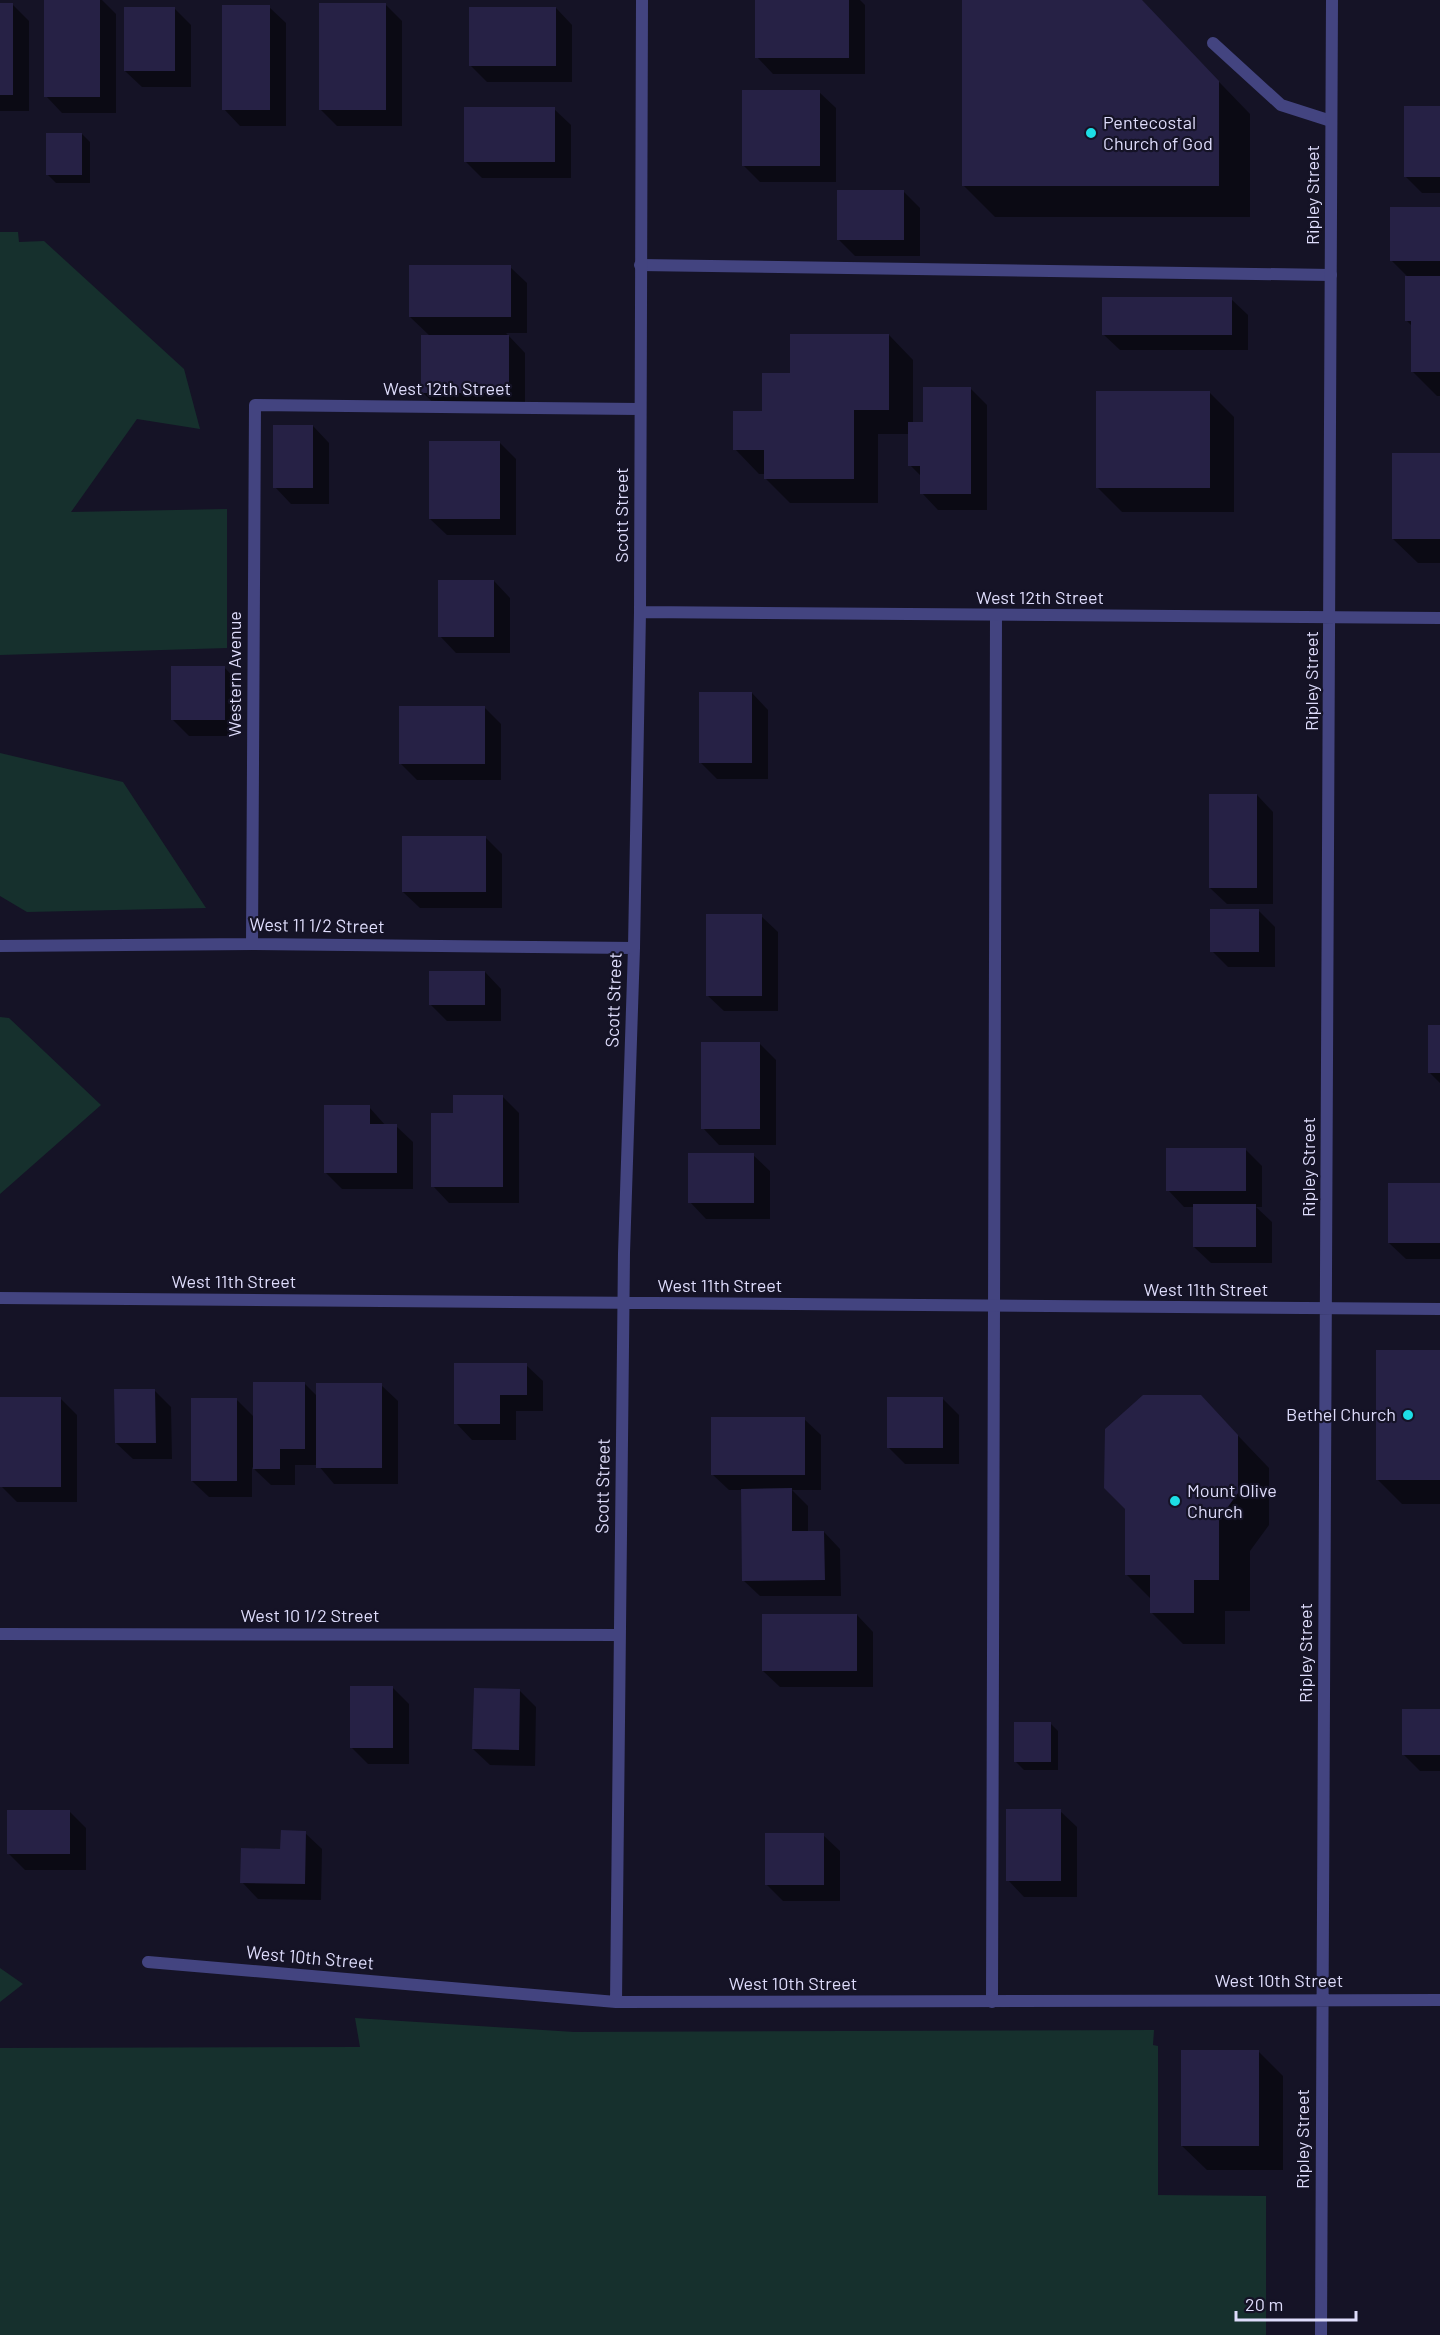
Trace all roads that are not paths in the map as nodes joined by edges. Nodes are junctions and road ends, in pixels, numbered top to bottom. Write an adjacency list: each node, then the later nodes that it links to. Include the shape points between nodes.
1 (642, 0): 5 (street, Scott Street)
2 (1332, 0): 4 (street, Ripley Street)
3 (1213, 43): 4 (street, via 1281,105)
4 (1331, 121): 6 (street, Ripley Street)
5 (640, 265): 6 (street); 8 (street, Scott Street)
6 (1331, 275): 11 (street, Ripley Street)
7 (255, 405): 8 (street, West 12th Street); 13 (street, Western Avenue)
8 (639, 409): 9 (street, Scott Street)
9 (640, 612): 10 (street, West 12th Street); 15 (street, Scott Street)
10 (996, 616): 11 (street, West 12th Street); 18 (street)
11 (1330, 618): 12 (street, West 12th Street); 19 (street, Ripley Street)
12 (1440, 618)
13 (252, 944): 14 (street, West 11 1/2 Street); 15 (street, West 11 1/2 Street)
14 (0, 946)
15 (634, 948): 17 (street, Scott Street)
16 (0, 1298): 17 (street, West 11th Street)
17 (625, 1303): 18 (street, West 11th Street); 22 (street, Scott Street)
18 (993, 1306): 19 (street, West 11th Street); 27 (street)
19 (1326, 1309): 20 (street, West 11th Street); 24 (street, Ripley Street)
20 (1440, 1309)
21 (0, 1634): 22 (street, West 10 1/2 Street)
22 (619, 1635): 26 (street, Scott Street)
23 (148, 1962): 26 (street, West 10th Street)
24 (1322, 1998): 25 (street, West 10th Street); 27 (street, West 10th Street); 28 (street, Ripley Street)
25 (1440, 2000)
26 (615, 2002): 27 (street, West 10th Street)
27 (992, 2002)
28 (1321, 2335)

